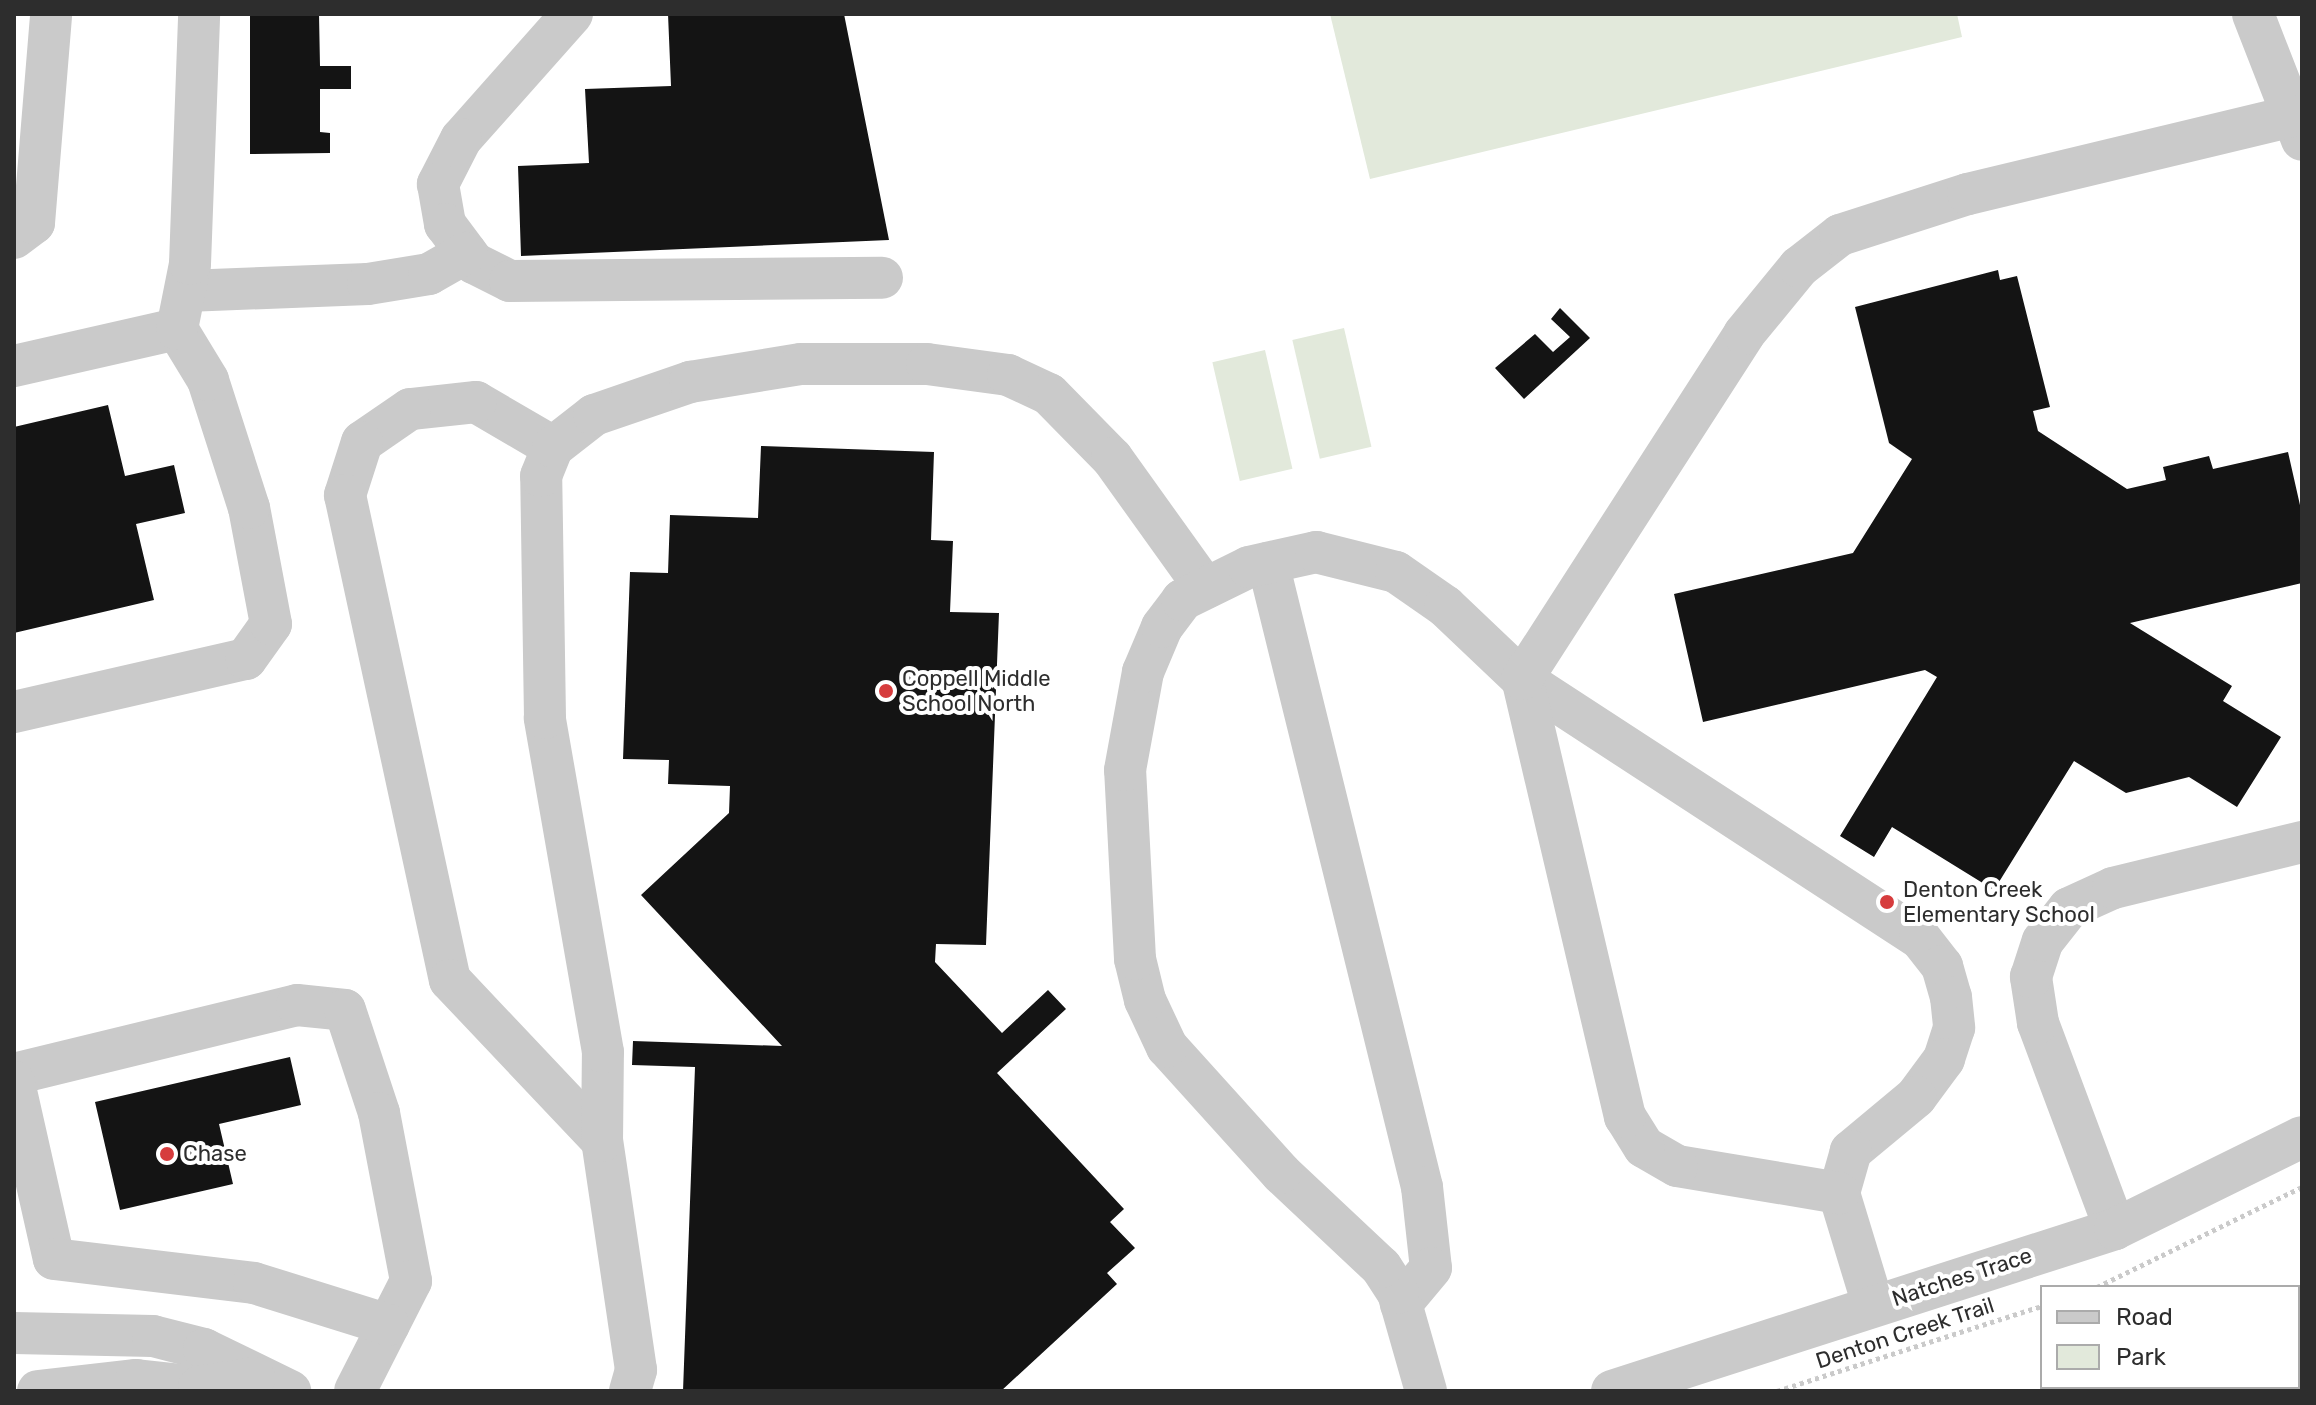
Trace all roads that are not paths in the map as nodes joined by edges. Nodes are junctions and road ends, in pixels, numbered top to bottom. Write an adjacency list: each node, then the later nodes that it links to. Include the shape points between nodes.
1 (51, 14): 6 (street, via 34,223)
2 (199, 14): 9 (street)
3 (572, 14): 7 (street, via 461,139 438,184 445,224)
4 (2253, 14): 5 (street)
5 (2297, 128): 14 (street, via 1968,194 1840,235 1799,267 1744,334)
6 (14, 238)
7 (466, 253): 8 (street, via 510,281); 9 (street, via 429,274)
8 (882, 278)
9 (182, 310): 10 (street); 15 (street, via 249,508 271,624 246,659)
10 (14, 366)
11 (553, 447): 13 (street, via 594,415 690,382 773,369 927,364 1008,375 1049,394 1112,458); 20 (street, via 541,476 545,718 603,1052); 20 (street, via 476,402 410,409 362,442 345,495 450,980)
12 (1268, 563): 13 (street); 14 (street, via 1316,552 1396,572 1445,606); 23 (street, via 1419,1174 1431,1268)
13 (1205, 588): 23 (street, via 1182,600 1162,627 1143,672 1125,770 1135,959 1145,1000 1167,1047 1281,1173 1381,1267)
14 (1522, 679): 21 (street, via 1625,1117 1644,1147 1677,1166); 21 (street, via 1886,910 1942,966 1954,1028 1944,1059 1916,1097 1851,1151)
15 (14, 712)
16 (2302, 842): 22 (street, via 2113,888 2069,908 2043,941 2031,977 2038,1023)
17 (14, 1074): 25 (street, via 297,1005 345,1010 379,1113 411,1281)
18 (14, 1082): 25 (street, via 54,1259 254,1283)
19 (2302, 1137): 22 (street, Natches Trace)
20 (602, 1141): 30 (street, via 636,1370)
21 (1839, 1193): 24 (street)
22 (2115, 1229): 24 (street, Natches Trace)
23 (1401, 1304): 31 (street)
24 (1873, 1305): 32 (street, Natches Trace)
25 (389, 1325): 29 (street)
26 (14, 1333): 27 (street, via 153,1336 204,1349)
27 (272, 1385): 28 (street, via 199,1387 136,1380)
28 (38, 1391)
29 (355, 1391)
30 (630, 1391)
31 (1426, 1391)
32 (1612, 1391)

